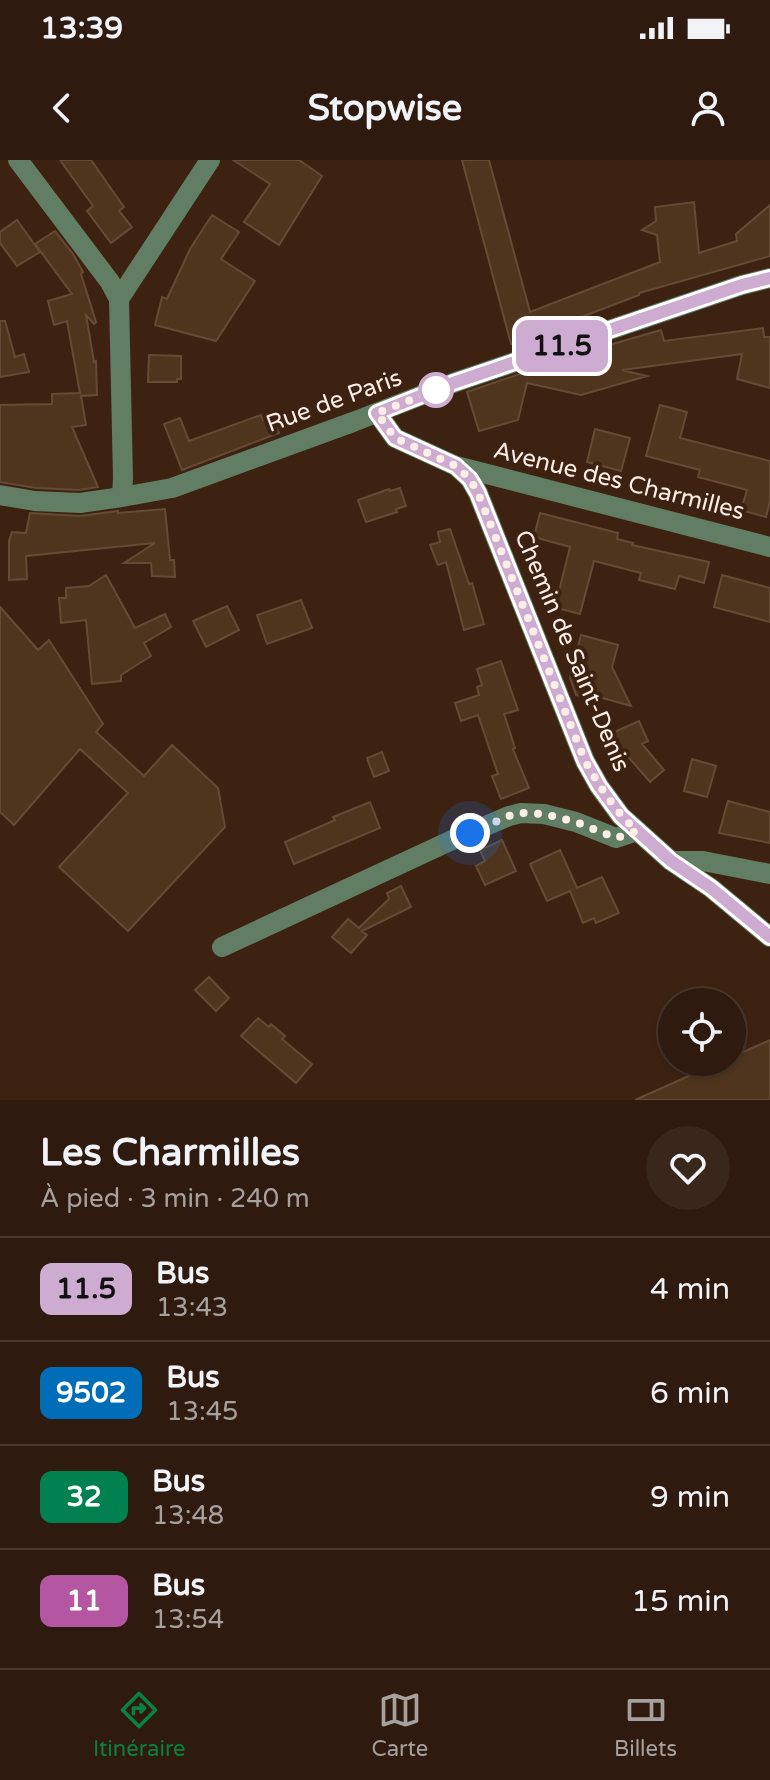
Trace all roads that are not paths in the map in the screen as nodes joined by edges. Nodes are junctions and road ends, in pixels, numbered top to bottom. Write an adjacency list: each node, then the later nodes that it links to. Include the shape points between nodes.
1 (18, 160): 4 (street)
2 (210, 160): 4 (street)
3 (770, 278): 5 (street, Rue de Paris)
4 (119, 299): 8 (street)
5 (377, 413): 6 (street, Chemin de Saint-Denis, via 395,438); 8 (street, Rue de Paris, via 172,488)
6 (456, 466): 9 (street, Avenue des Charmilles); 10 (street, Chemin de Saint-Denis, via 478,493 585,761)
7 (0, 495): 8 (street, Rue de Paris, via 80,503)
8 (122, 497)
9 (770, 547)
10 (637, 831): 11 (street, Chemin de Saint-Denis); 14 (street, via 616,838 560,818 509,816)
11 (671, 861): 12 (street, via 703,861); 13 (street, Chemin de Saint-Denis)
12 (770, 874)
13 (770, 937)
14 (222, 947)

